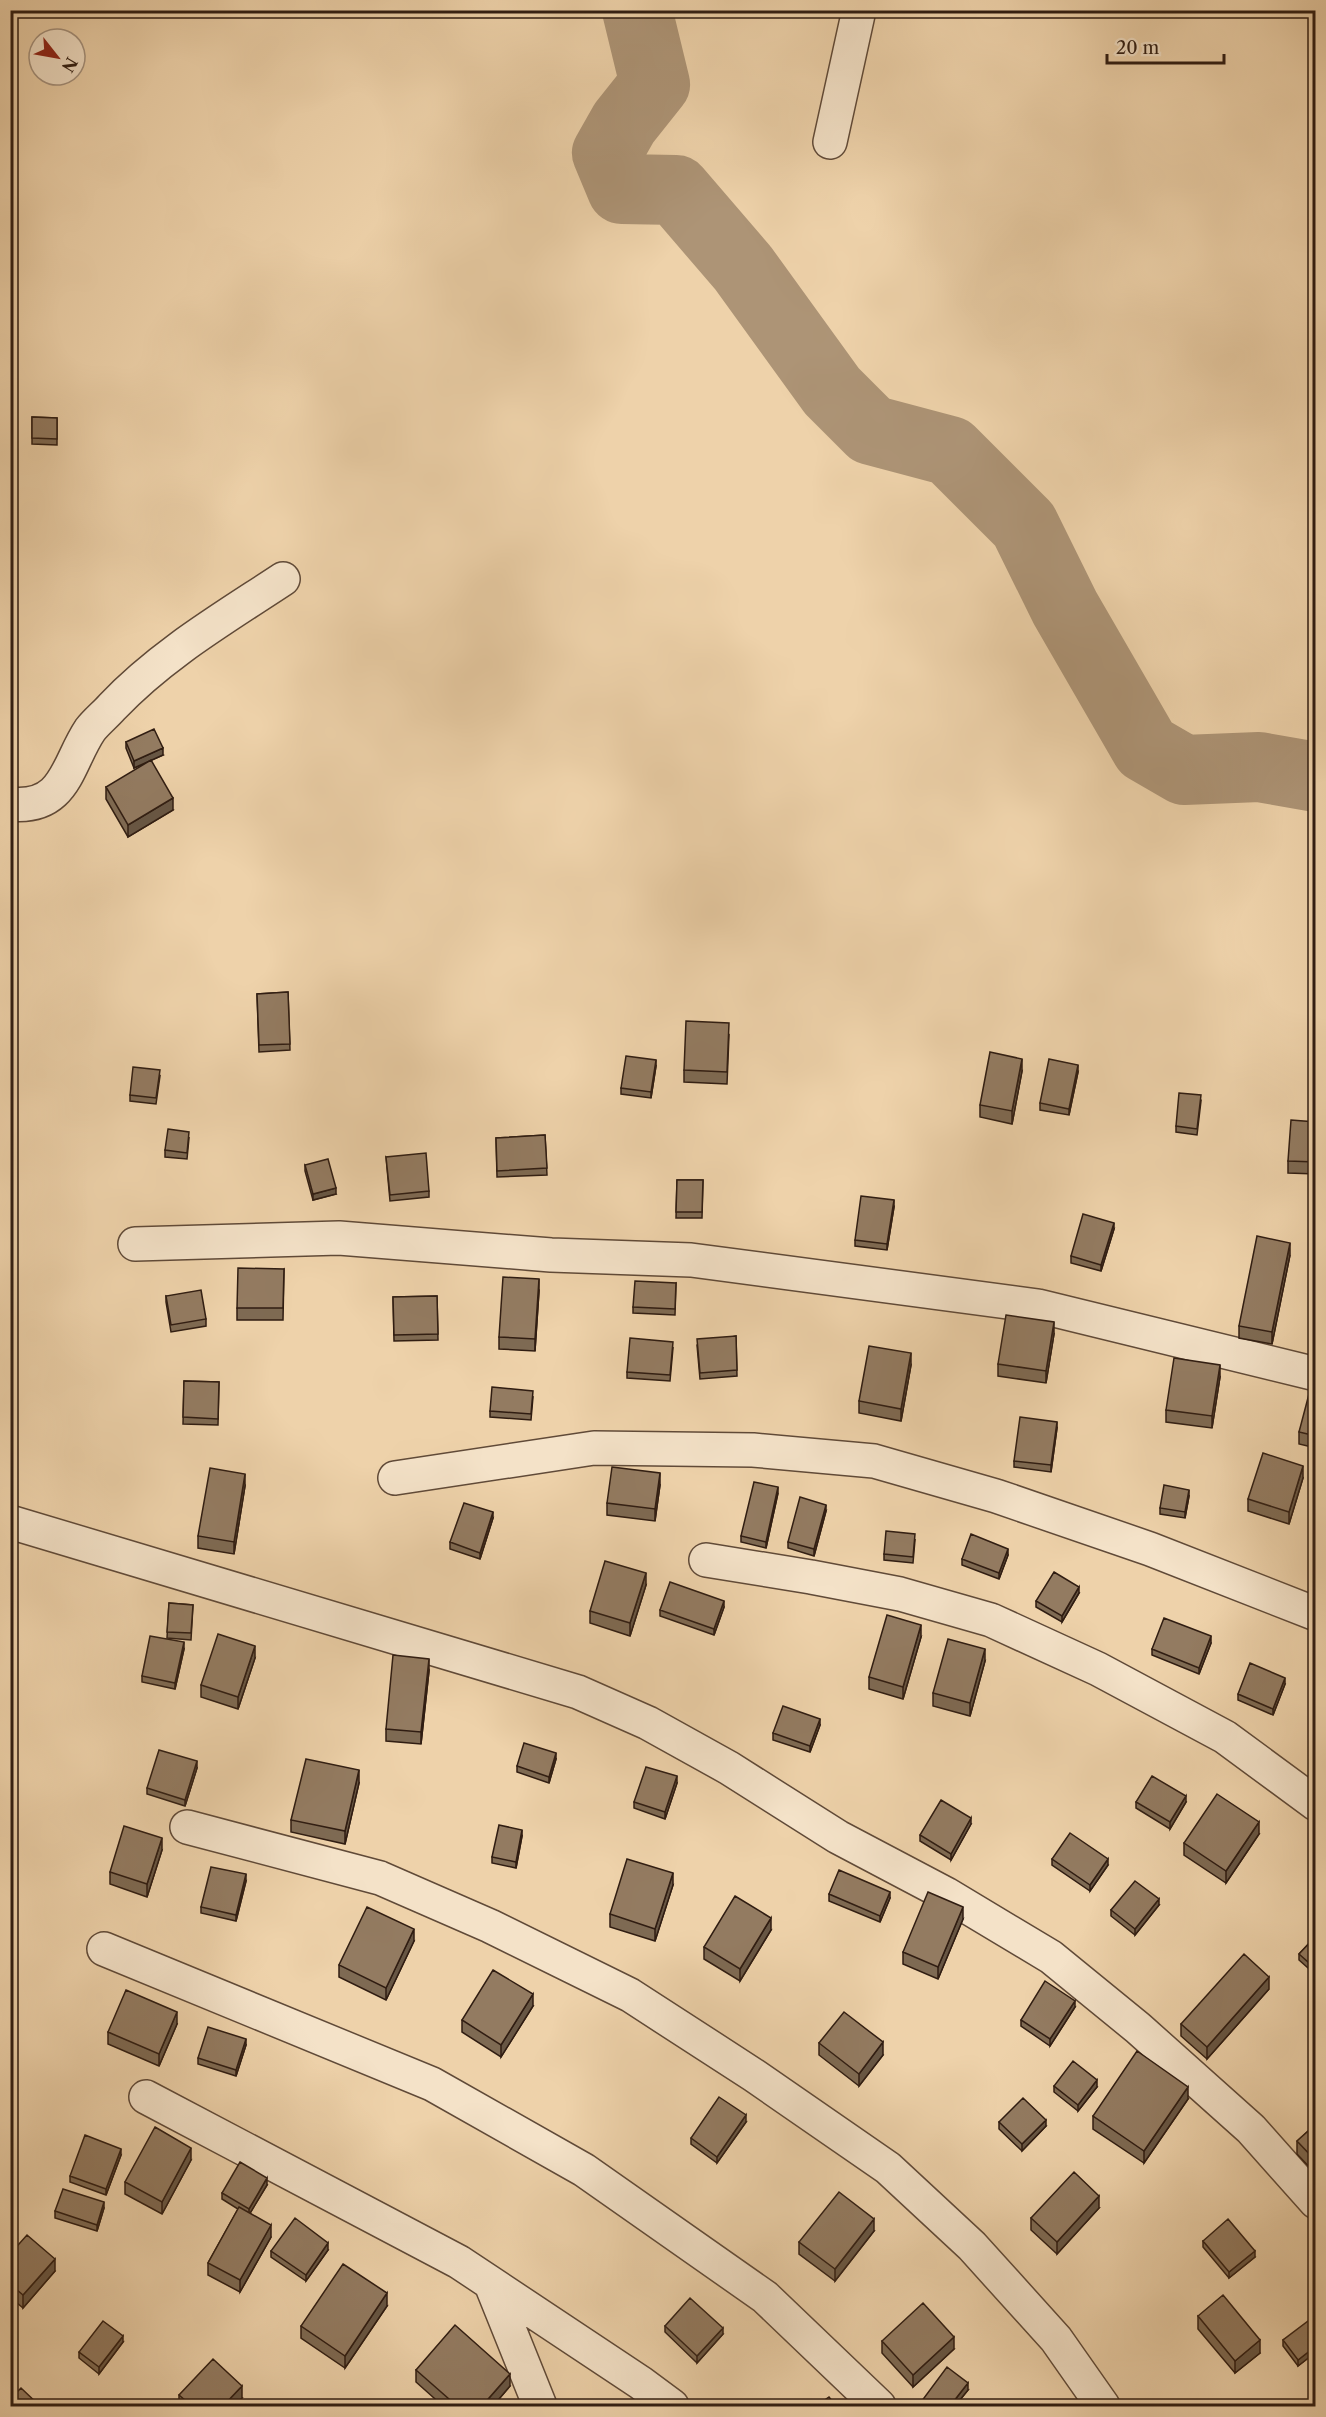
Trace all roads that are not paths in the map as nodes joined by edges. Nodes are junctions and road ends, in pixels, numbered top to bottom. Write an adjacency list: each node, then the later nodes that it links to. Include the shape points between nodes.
1 (859, 10): 2 (street)
2 (830, 142)
3 (284, 579): 4 (street, via 136,682 90,730 61,785 40,802)
4 (10, 804)
5 (135, 1244): 6 (street, via 339,1238 551,1255 690,1260 1038,1306)
6 (1316, 1374)
7 (395, 1478): 10 (street, via 594,1448 753,1450 874,1461 996,1496 1150,1549)
8 (10, 1522): 15 (street, via 578,1692 648,1723 1051,1958 1138,2028 1251,2129)
9 (706, 1560): 11 (street, via 900,1594 991,1620 1098,1669 1225,1737)
10 (1316, 1614)
11 (1316, 1804)
12 (187, 1827): 20 (street, via 380,1878 490,1926 630,1995 888,2168 980,2255 1056,2339)
13 (104, 1949): 19 (street, via 432,2084 584,2170 765,2297)
14 (146, 2097): 16 (street, via 459,2262)
15 (1316, 2202)
16 (491, 2284): 17 (street); 18 (street)
17 (540, 2406)
18 (672, 2406)
19 (879, 2406)
20 (1103, 2406)

